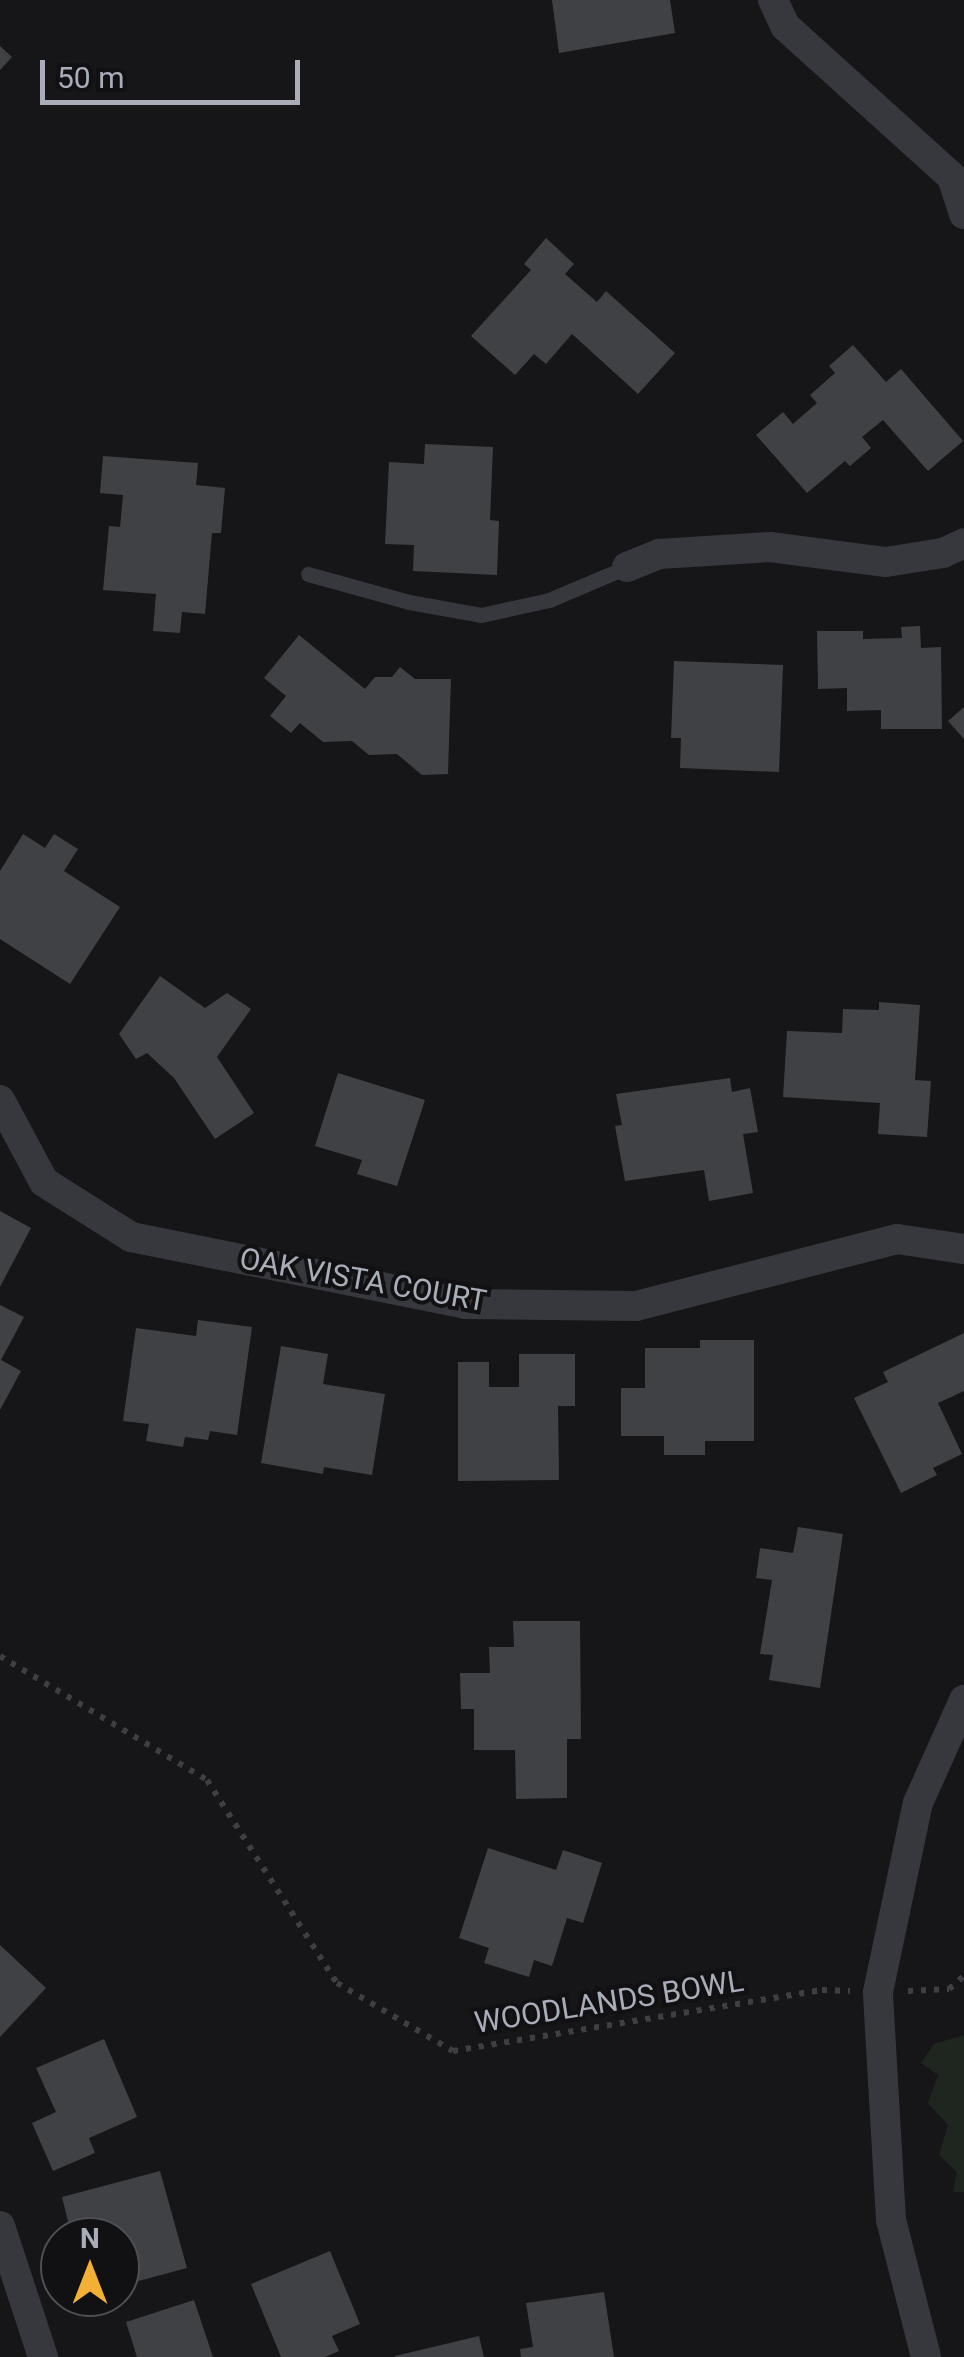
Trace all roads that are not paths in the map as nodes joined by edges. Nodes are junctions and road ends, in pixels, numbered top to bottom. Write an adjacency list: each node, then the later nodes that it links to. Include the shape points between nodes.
1 (773, 0): 2 (street, via 785,26 952,177)
2 (964, 214)
3 (964, 543): 4 (street, via 886,562 770,546 659,554)
4 (626, 567): 5 (lane, via 549,600 480,615)
5 (308, 574)
6 (0, 1100): 7 (street, OAK VISTA COURT, via 44,1182 132,1236 466,1304 636,1306 898,1239)
7 (964, 1248)
8 (964, 1700): 11 (street, via 918,1802 878,1992 891,2220)
9 (0, 2226): 10 (street)
10 (42, 2357)
11 (926, 2357)

